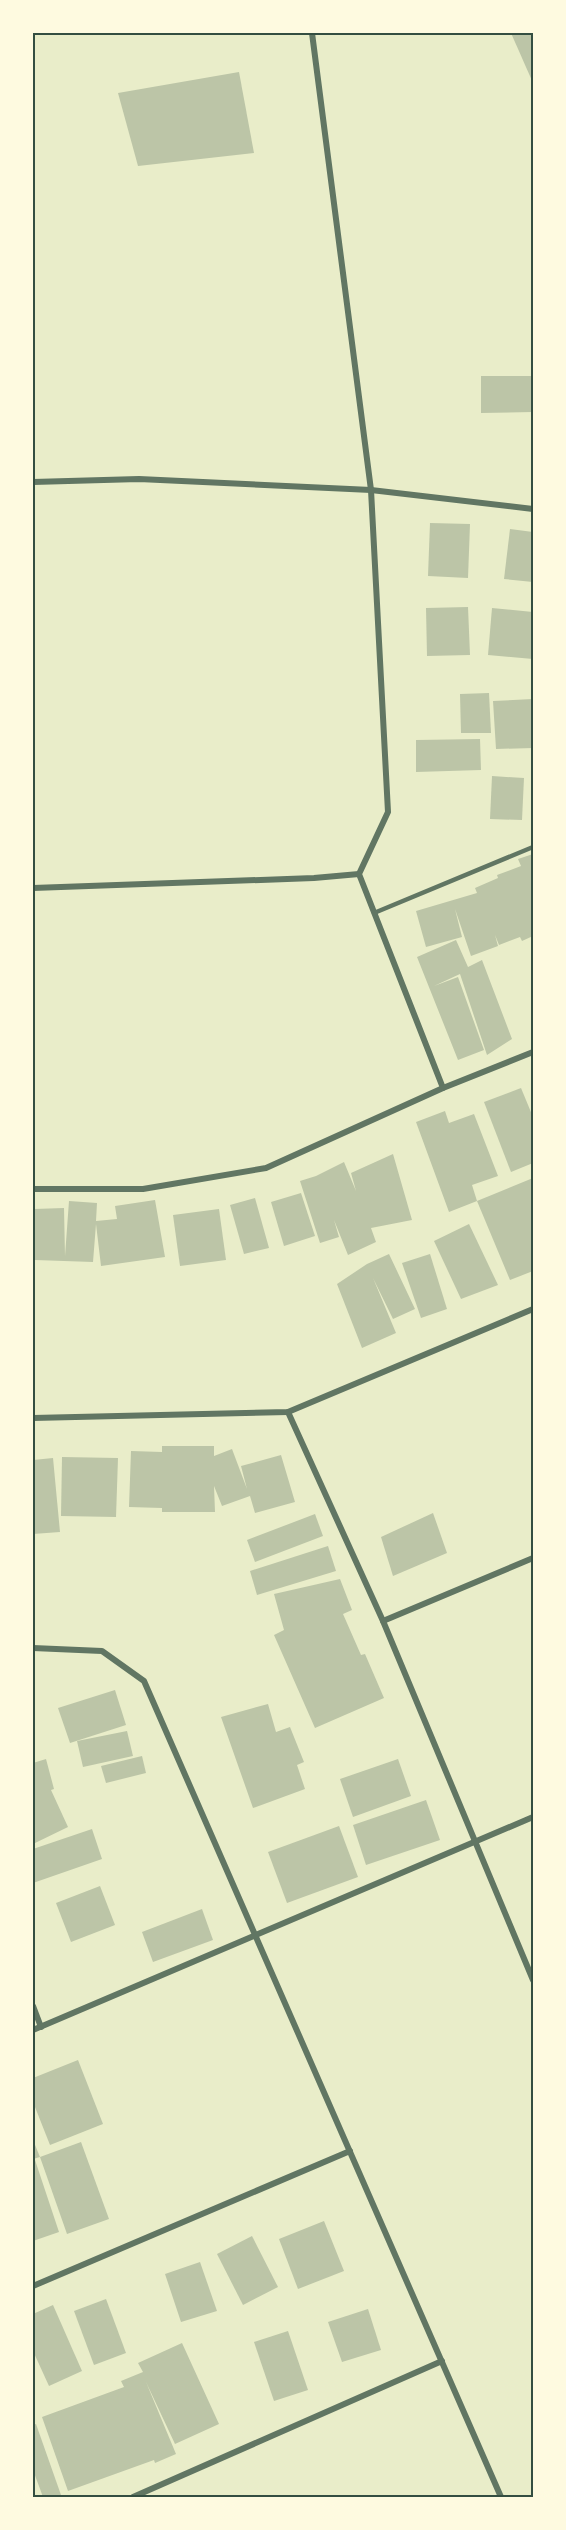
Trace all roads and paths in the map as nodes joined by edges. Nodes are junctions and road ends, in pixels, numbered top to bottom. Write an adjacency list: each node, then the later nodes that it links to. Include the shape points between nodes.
1 (312, 33): 3 (street)
2 (33, 482): 3 (street, via 139,479)
3 (371, 490): 4 (street); 6 (street, via 388,812)
4 (533, 509)
5 (533, 847): 8 (lane)
6 (358, 874): 7 (street); 8 (street)
7 (33, 888)
8 (374, 913): 10 (street)
9 (533, 1052): 10 (street)
10 (443, 1088): 11 (street, via 266,1168 142,1189)
11 (33, 1189)
12 (533, 1309): 13 (street)
13 (288, 1412): 14 (street); 16 (street)
14 (33, 1418)
15 (533, 1558): 16 (street)
16 (383, 1621): 19 (street)
17 (33, 1648): 20 (street, via 102,1651 144,1681)
18 (533, 1817): 19 (street)
19 (475, 1841): 20 (street); 21 (street)
20 (255, 1935): 23 (street); 25 (street)
21 (533, 1980)
22 (33, 2006): 23 (street)
23 (41, 2027): 24 (street)
24 (33, 2030)
25 (350, 2151): 26 (street); 27 (street)
26 (33, 2286)
27 (442, 2361): 28 (street); 29 (street)
28 (133, 2497)
29 (501, 2497)

